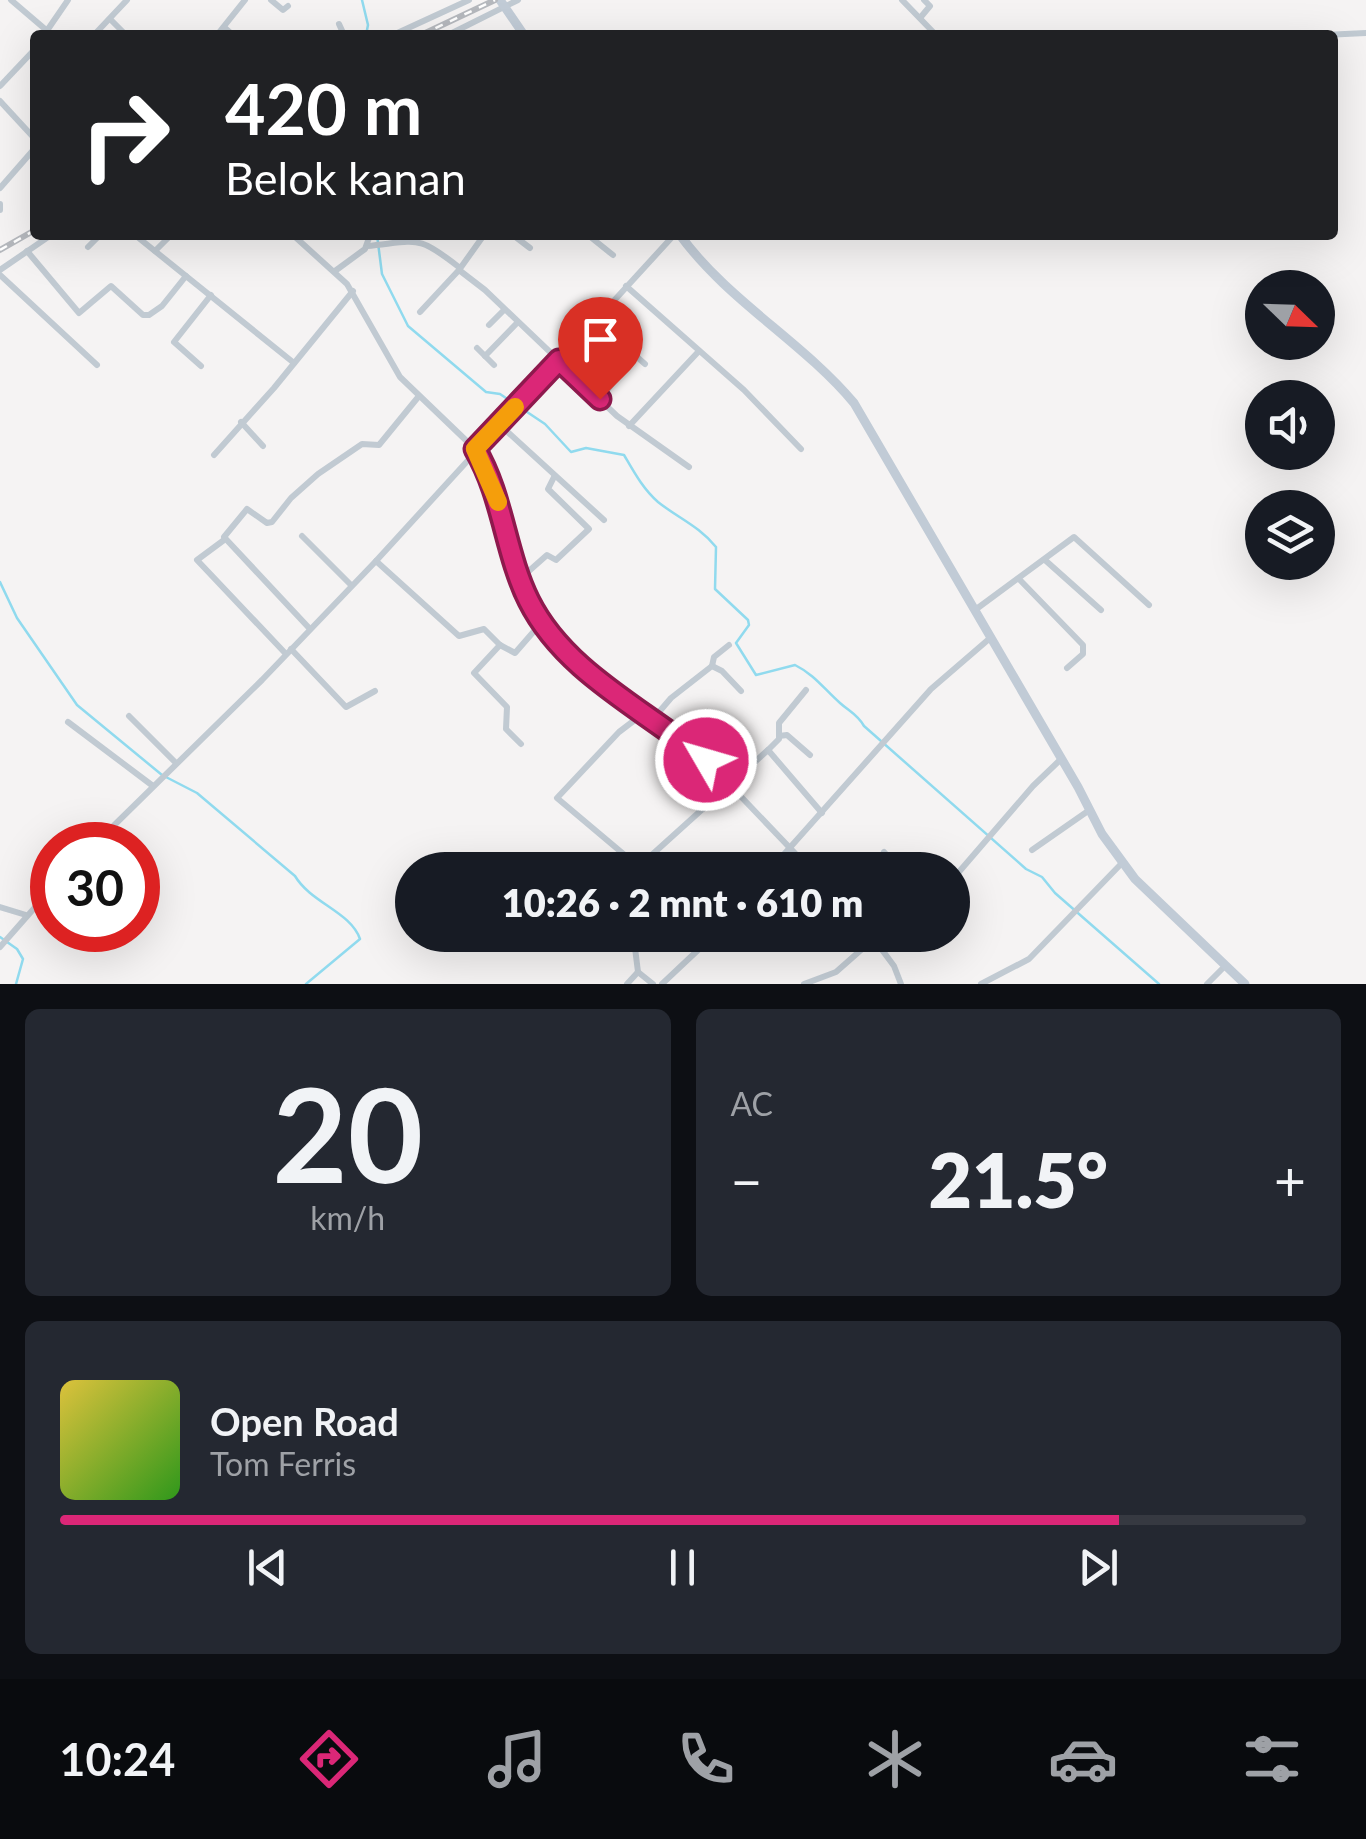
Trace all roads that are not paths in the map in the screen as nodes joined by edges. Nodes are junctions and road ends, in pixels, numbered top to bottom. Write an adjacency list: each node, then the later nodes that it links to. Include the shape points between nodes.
1 (11, 0): 16 (street)
2 (68, 0): 17 (street)
3 (127, 0): 13 (street)
4 (245, 0): 15 (street)
5 (271, 0): 11 (street, via 283,10)
6 (469, 0): 22 (street)
7 (518, 0): 10 (street)
8 (902, 0): 12 (street)
9 (930, 2): 12 (street)
10 (502, 3): 23 (street); 24 (street)
11 (288, 6)
12 (920, 18): 25 (street)
13 (110, 19): 18 (street); 19 (street)
14 (339, 24): 21 (street)
15 (224, 28): 20 (street)
16 (44, 30)
17 (49, 30)
18 (99, 30)
19 (121, 30)
20 (227, 30)
21 (342, 30)
22 (403, 30)
23 (463, 30)
24 (521, 30)
25 (931, 30)
26 (1366, 32): 27 (street)
27 (1338, 34)
28 (30, 54): 29 (street)
29 (0, 86)
30 (0, 100): 31 (street)
31 (30, 133)
32 (30, 154): 33 (street)
33 (0, 188)
34 (44, 240): 50 (street)
35 (95, 240): 48 (street)
36 (140, 240): 51 (street)
37 (166, 240): 51 (street)
38 (299, 240): 54 (street)
39 (370, 240): 47 (street)
40 (383, 240): 47 (street)
41 (418, 240): 53 (street)
42 (480, 240): 53 (street)
43 (520, 240): 49 (street)
44 (594, 240): 52 (street)
45 (672, 240): 57 (street)
46 (682, 240): 97 (street, via 854,404)
47 (370, 246): 54 (street)
48 (88, 247)
49 (530, 248)
50 (27, 251): 55 (street); 62 (street)
51 (154, 252): 56 (street)
52 (612, 255)
53 (460, 269): 60 (street); 61 (street)
54 (335, 271): 58 (street)
55 (0, 272): 74 (street)
56 (186, 276): 59 (street); 62 (street, via 148,315 111,286)
57 (626, 286): 63 (street); 68 (street)
58 (353, 291): 72 (street); 77 (street, via 396,372)
59 (211, 295): 72 (street); 76 (street, via 174,342)
60 (504, 310): 65 (street); 66 (street)
61 (420, 312)
62 (79, 313): 64 (street)
63 (596, 321): 69 (street); 71 (street)
64 (71, 322)
65 (517, 323): 70 (street); 71 (street)
66 (489, 325)
67 (476, 348): 70 (street)
68 (699, 351): 81 (street); 84 (street)
69 (636, 355): 73 (street); 78 (street)
70 (485, 356): 75 (street)
71 (559, 360): 78 (street); 80 (street)
72 (294, 363): 79 (street)
73 (645, 364)
74 (96, 365)
75 (494, 365)
76 (201, 366)
77 (419, 396): 83 (street); 90 (street, via 378,445 362,444 318,474 272,522 247,509)
78 (600, 399): 81 (street)
79 (241, 422): 82 (street); 85 (street)
80 (500, 425): 83 (street); 87 (street)
81 (629, 426): 86 (street)
82 (263, 446)
83 (475, 449): 92 (street); 93 (street)
84 (801, 449)
85 (214, 454)
86 (689, 467)
87 (554, 477): 88 (street); 93 (street, via 547,488 590,529 556,560 547,555)
88 (604, 520)
89 (302, 536): 95 (street)
90 (224, 539): 100 (street); 104 (street, via 197,560)
91 (1045, 560): 94 (street); 96 (street, via 1076,537); 98 (street)
92 (376, 561): 95 (street); 103 (street, via 456,635 481,628)
93 (521, 578): 99 (street)
94 (1020, 579): 97 (street); 106 (street, via 1084,645)
95 (351, 584): 100 (street)
96 (1149, 605)
97 (974, 610): 101 (street)
98 (1100, 610)
99 (542, 622): 103 (street, via 517,653); 110 (street, via 578,664)
100 (310, 629): 104 (street)
101 (989, 639): 118 (street); 123 (street, via 930,689)
102 (730, 644): 105 (street)
103 (500, 645): 115 (street, via 474,673 507,707 506,729)
104 (288, 652): 108 (street, via 346,707); 119 (street)
105 (712, 666): 109 (street); 112 (street)
106 (1067, 668)
107 (806, 690): 114 (street, via 778,724)
108 (375, 691)
109 (742, 691)
110 (644, 713): 112 (street); 127 (street, via 557,798)
111 (129, 716): 119 (street)
112 (652, 719): 120 (street)
113 (68, 722): 121 (street)
114 (780, 736): 116 (street); 117 (street, via 788,735)
115 (522, 744)
116 (768, 750): 120 (street); 123 (street)
117 (810, 755)
118 (1060, 760): 122 (street); 131 (street)
119 (176, 762): 121 (street)
120 (730, 783): 125 (street); 128 (street)
121 (153, 786): 124 (street)
122 (1088, 811): 126 (street); 132 (street)
123 (822, 812): 125 (street)
124 (117, 822)
125 (790, 847): 129 (street); 130 (street)
126 (1032, 850)
127 (619, 852)
128 (655, 852)
129 (786, 852)
130 (795, 852)
131 (970, 860)
132 (1122, 863): 141 (street); 148 (street, via 1029,959)
133 (0, 907): 135 (street)
134 (30, 911): 135 (street)
135 (26, 915): 136 (street)
136 (4, 943)
137 (636, 952): 142 (street)
138 (696, 952): 145 (street)
139 (857, 952): 146 (street, via 836,972)
140 (885, 952): 147 (street)
141 (1224, 966): 149 (street); 150 (street)
142 (638, 972): 143 (street); 144 (street)
143 (627, 984)
144 (653, 984)
145 (662, 984)
146 (804, 984)
147 (901, 984)
148 (982, 984)
149 (1207, 984)
150 (1245, 984)

